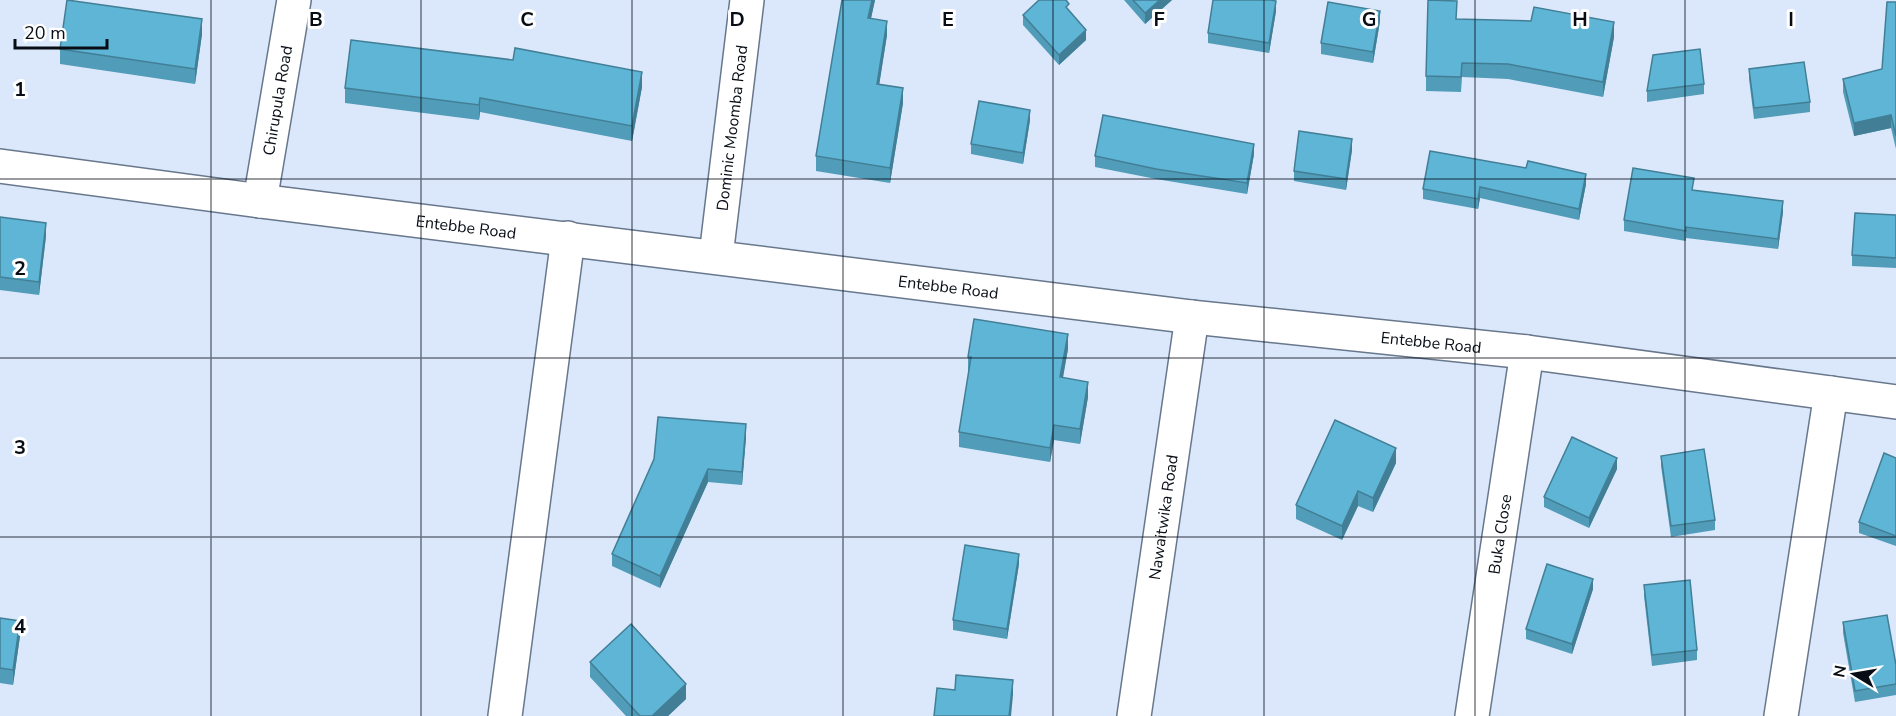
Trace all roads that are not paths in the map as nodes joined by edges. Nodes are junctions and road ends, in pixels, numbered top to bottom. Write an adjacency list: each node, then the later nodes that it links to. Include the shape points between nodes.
1 (294, 0): 4 (street, Chirupula Road)
2 (747, 0): 6 (street, Dominic Moomba Road)
3 (0, 166): 4 (street, Entebbe Road)
4 (260, 201): 5 (street, Entebbe Road)
5 (568, 238): 6 (street, Entebbe Road); 11 (street)
6 (716, 256): 7 (street, Entebbe Road)
7 (1192, 317): 8 (street, Entebbe Road); 12 (street, Nawaitwika Road)
8 (1527, 352): 9 (street, Entebbe Road); 13 (street, Buka Close)
9 (1831, 393): 10 (street, Entebbe Road); 14 (street)
10 (1896, 402)
11 (505, 716)
12 (1134, 716)
13 (1473, 716)
14 (1782, 716)

